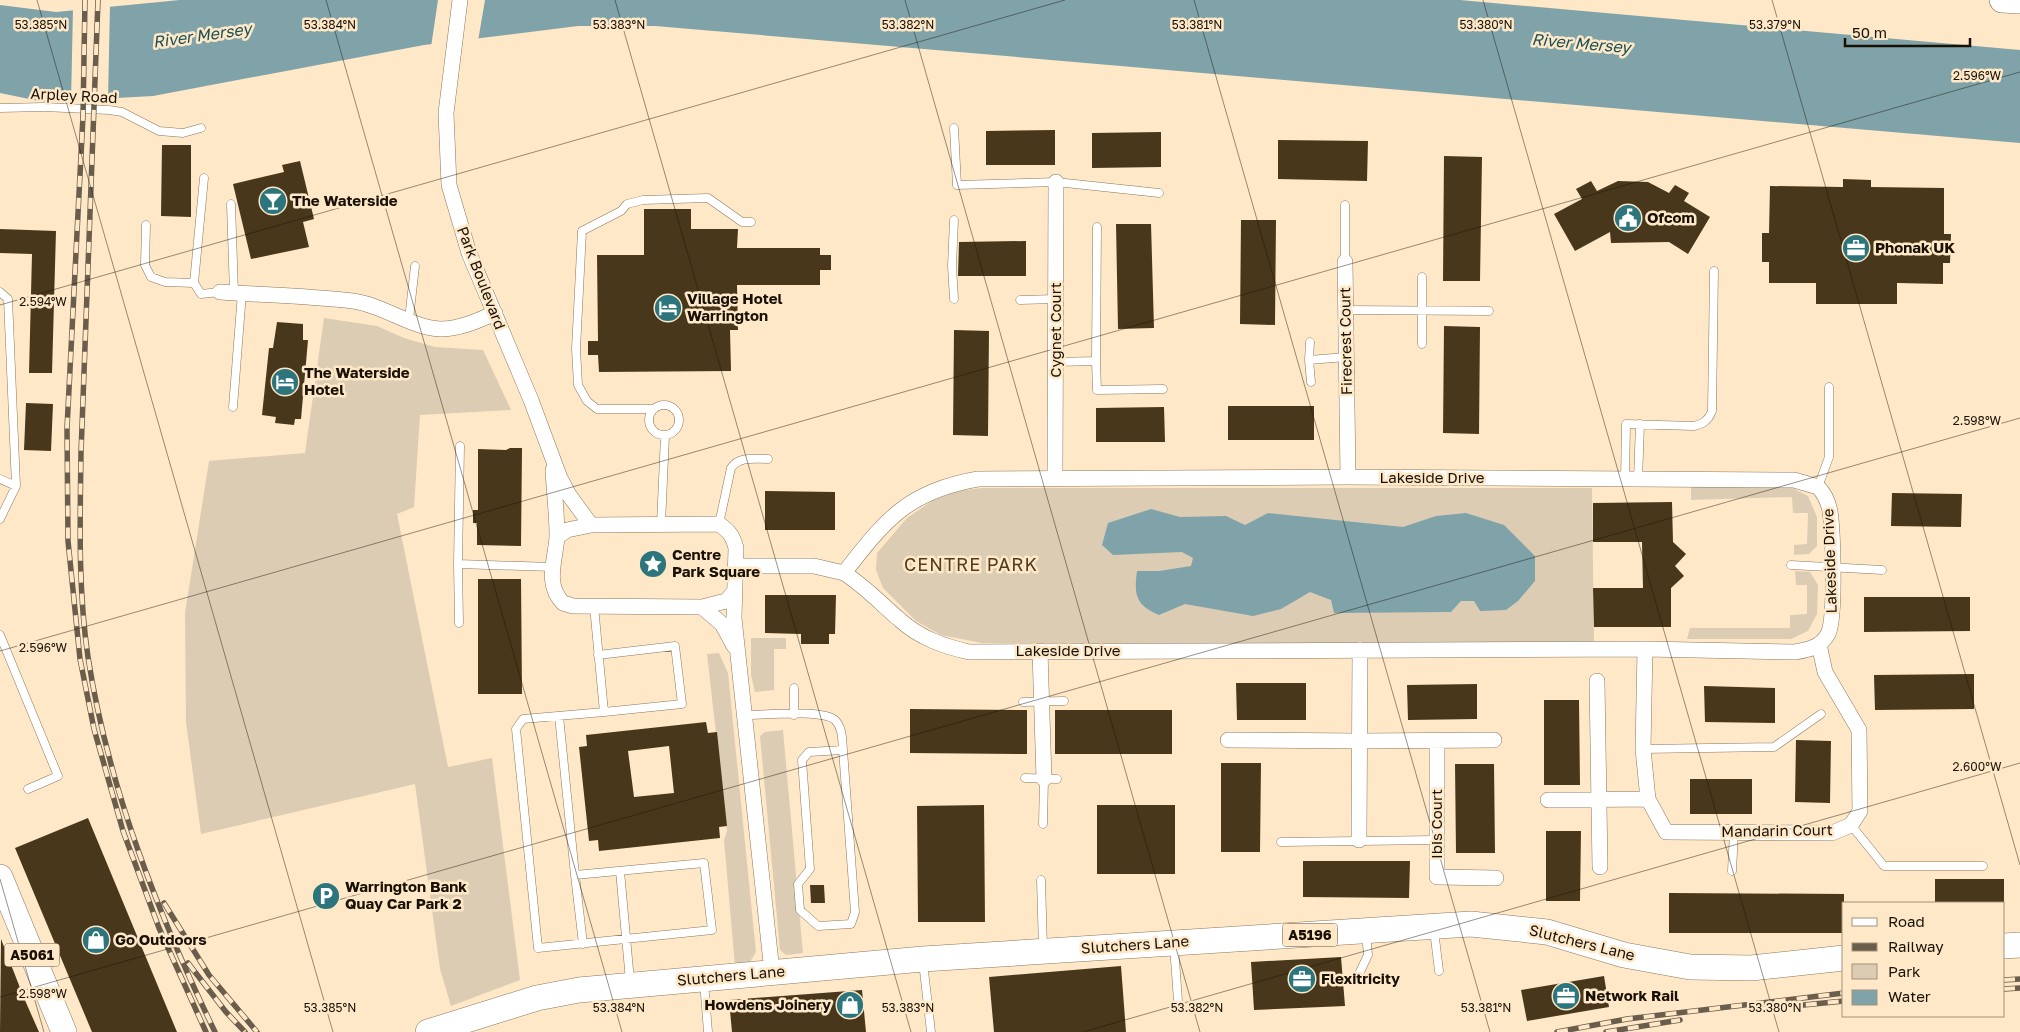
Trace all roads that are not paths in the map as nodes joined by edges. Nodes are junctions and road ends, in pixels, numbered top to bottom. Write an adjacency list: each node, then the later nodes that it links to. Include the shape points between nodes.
1 (460, 0): 29 (street, Park Boulevard, via 446,113 449,185 469,253)
2 (2002, 0): 3 (highway)
3 (2020, 2)
4 (0, 108): 5 (lane, Arpley Road, via 44,106 109,110 122,112 159,131 183,133)
5 (201, 128)
6 (954, 128): 8 (lane, via 957,186)
7 (204, 178): 20 (lane)
8 (1056, 182): 9 (lane); 24 (street, Cygnet Court)
9 (1159, 193)
10 (231, 204): 22 (lane)
11 (1345, 205): 16 (lane, Firecrest Court)
12 (954, 220): 23 (lane)
13 (751, 222): 41 (lane, via 742,222 708,198 643,200 627,204 621,211 582,231 576,349 578,385 587,401 597,409)
14 (146, 225): 20 (lane, via 145,265 151,277 165,282)
15 (1097, 227): 35 (lane)
16 (1345, 262): 26 (street, Firecrest Court)
17 (415, 266): 30 (lane)
18 (1714, 271): 42 (lane, via 1712,411 1705,422 1694,426)
19 (1422, 277): 27 (lane)
20 (194, 283): 22 (lane, via 201,294)
21 (0, 292): 51 (lane, via 8,299)
22 (232, 292): 30 (street, via 355,301); 40 (lane)
23 (954, 299)
24 (1056, 299): 25 (lane); 36 (street, Cygnet Court)
25 (1020, 300)
26 (1346, 310): 27 (lane); 33 (street, Firecrest Court)
27 (1422, 311): 28 (lane); 32 (lane)
28 (1489, 311)
29 (495, 313): 30 (street, via 452,328 426,326); 45 (street, Park Boulevard)
30 (410, 319)
31 (1310, 342): 34 (lane)
32 (1422, 344)
33 (1346, 357): 34 (lane); 47 (street, Firecrest Court)
34 (1309, 360): 37 (lane)
35 (1096, 361): 36 (lane); 39 (lane, via 1097,390)
36 (1055, 362): 48 (street, Cygnet Court)
37 (1311, 382)
38 (1830, 386): 52 (lane, via 1829,457)
39 (1163, 389)
40 (233, 407)
41 (654, 409): 43 (lane, via 650,413 649,424 655,432); 43 (lane, via 668,405 679,415 677,429)
42 (1640, 424): 50 (lane); 50 (lane, via 1626,424)
43 (665, 436): 54 (lane)
44 (460, 446): 58 (lane)
45 (553, 458): 56 (street, Park Boulevard, via 569,495); 57 (street, Park Boulevard)
46 (768, 459): 55 (lane, via 735,462)
47 (1348, 477): 48 (street, Lakeside Drive); 50 (street, Lakeside Drive)
48 (1055, 478): 64 (street, Lakeside Drive, via 978,479 922,495 890,519)
49 (0, 479): 51 (lane)
50 (1632, 480): 52 (street, Lakeside Drive, via 1794,480)
51 (16, 486): 53 (lane)
52 (1818, 487): 62 (street, Lakeside Drive, via 1824,493 1830,511)
53 (0, 519)
54 (661, 524): 55 (street); 56 (street)
55 (720, 524): 60 (street, via 733,538)
56 (591, 525): 57 (street, via 566,530)
57 (557, 537): 61 (street)
58 (458, 564): 61 (lane); 68 (lane)
59 (1791, 565): 62 (lane)
60 (735, 566): 64 (street, Lakeside Drive, via 814,566); 65 (street)
61 (552, 567): 66 (street, via 554,589 563,603)
62 (1832, 567): 63 (lane); 70 (street, Lakeside Drive, via 1832,626)
63 (1882, 570)
64 (844, 573): 73 (street, Lakeside Drive, via 872,593 912,630 944,646 969,652)
65 (734, 592): 67 (street, via 726,601); 75 (street)
66 (594, 606): 67 (street); 74 (lane)
67 (702, 607): 75 (street, via 722,624)
68 (459, 623)
69 (0, 635): 94 (lane, via 58,776)
70 (1819, 644): 71 (street, Lakeside Drive, via 1795,652); 99 (street, Mandarin Court, via 1826,672 1859,730 1860,811)
71 (1645, 649): 72 (street, Lakeside Drive); 90 (street, Mandarin Court)
72 (1360, 650): 73 (street, Lakeside Drive); 89 (street)
73 (1040, 651): 79 (street)
74 (598, 655): 81 (lane); 81 (lane, via 675,646 682,704)
75 (739, 660): 83 (street)
76 (1598, 681): 95 (street)
77 (794, 688): 84 (lane)
78 (1023, 702): 79 (lane)
79 (1041, 702): 80 (lane); 93 (street)
80 (1064, 702)
81 (604, 712): 85 (lane)
82 (1821, 714): 90 (lane, via 1774,747)
83 (745, 715): 84 (lane); 123 (street)
84 (794, 715): 91 (lane, via 822,714 834,719 841,728)
85 (559, 716): 108 (lane); 116 (lane, via 523,719 516,729 538,948)
86 (1228, 740): 89 (street)
87 (1494, 740): 88 (street)
88 (1437, 741): 89 (street); 102 (street, Ibis Court)
89 (1360, 742): 101 (street)
90 (1643, 749): 96 (street, Mandarin Court)
91 (843, 750): 91 (lane, via 855,912 851,924 818,926 800,910 798,884 810,869 802,760 809,752)
92 (1025, 778): 93 (lane)
93 (1051, 779): 98 (lane)
94 (28, 789)
95 (1601, 799): 96 (street); 97 (street); 105 (street)
96 (1648, 799): 100 (street, Mandarin Court, via 1666,832)
97 (1548, 800)
98 (1044, 824)
99 (1851, 825): 100 (street, Mandarin Court, via 1832,833); 104 (lane, via 1884,866)
100 (1734, 832): 107 (lane)
101 (1359, 840): 102 (lane); 103 (lane)
102 (1436, 840): 110 (street, Ibis Court, via 1436,877)
103 (1281, 842)
104 (1983, 866)
105 (1600, 867)
106 (620, 871): 108 (lane); 114 (lane); 114 (lane, via 704,862 712,930)
107 (1732, 871)
108 (575, 875): 116 (lane)
109 (0, 877): 128 (highway, A5061)
110 (1496, 878)
111 (1041, 880): 119 (lane)
112 (1434, 925): 113 (highway, Slutchers Lane / A5196); 120 (highway, Slutchers Lane / A5196, via 1524,928 1568,937 1624,955 1690,967 1751,968); 122 (lane)
113 (1366, 931): 115 (highway, Slutchers Lane / A5196); 124 (lane, via 1368,955)
114 (627, 940): 116 (lane); 126 (lane)
115 (1173, 942): 119 (highway, Slutchers Lane / A5196); 127 (lane)
116 (583, 944)
117 (2020, 945): 118 (highway)
118 (2005, 946)
119 (1043, 952): 121 (highway, Slutchers Lane / A5196)
120 (1842, 958)
121 (923, 960): 123 (highway, Slutchers Lane / A5196); 131 (lane)
122 (1438, 971)
123 (772, 972): 125 (highway, Slutchers Lane / A5196)
124 (1358, 976)
125 (704, 978): 126 (highway, Slutchers Lane / A5196); 130 (lane)
126 (630, 984): 129 (highway, Slutchers Lane / A5196, via 560,992)
127 (1178, 1001)
128 (64, 1032)
129 (428, 1032)
130 (708, 1032)
131 (930, 1032)

